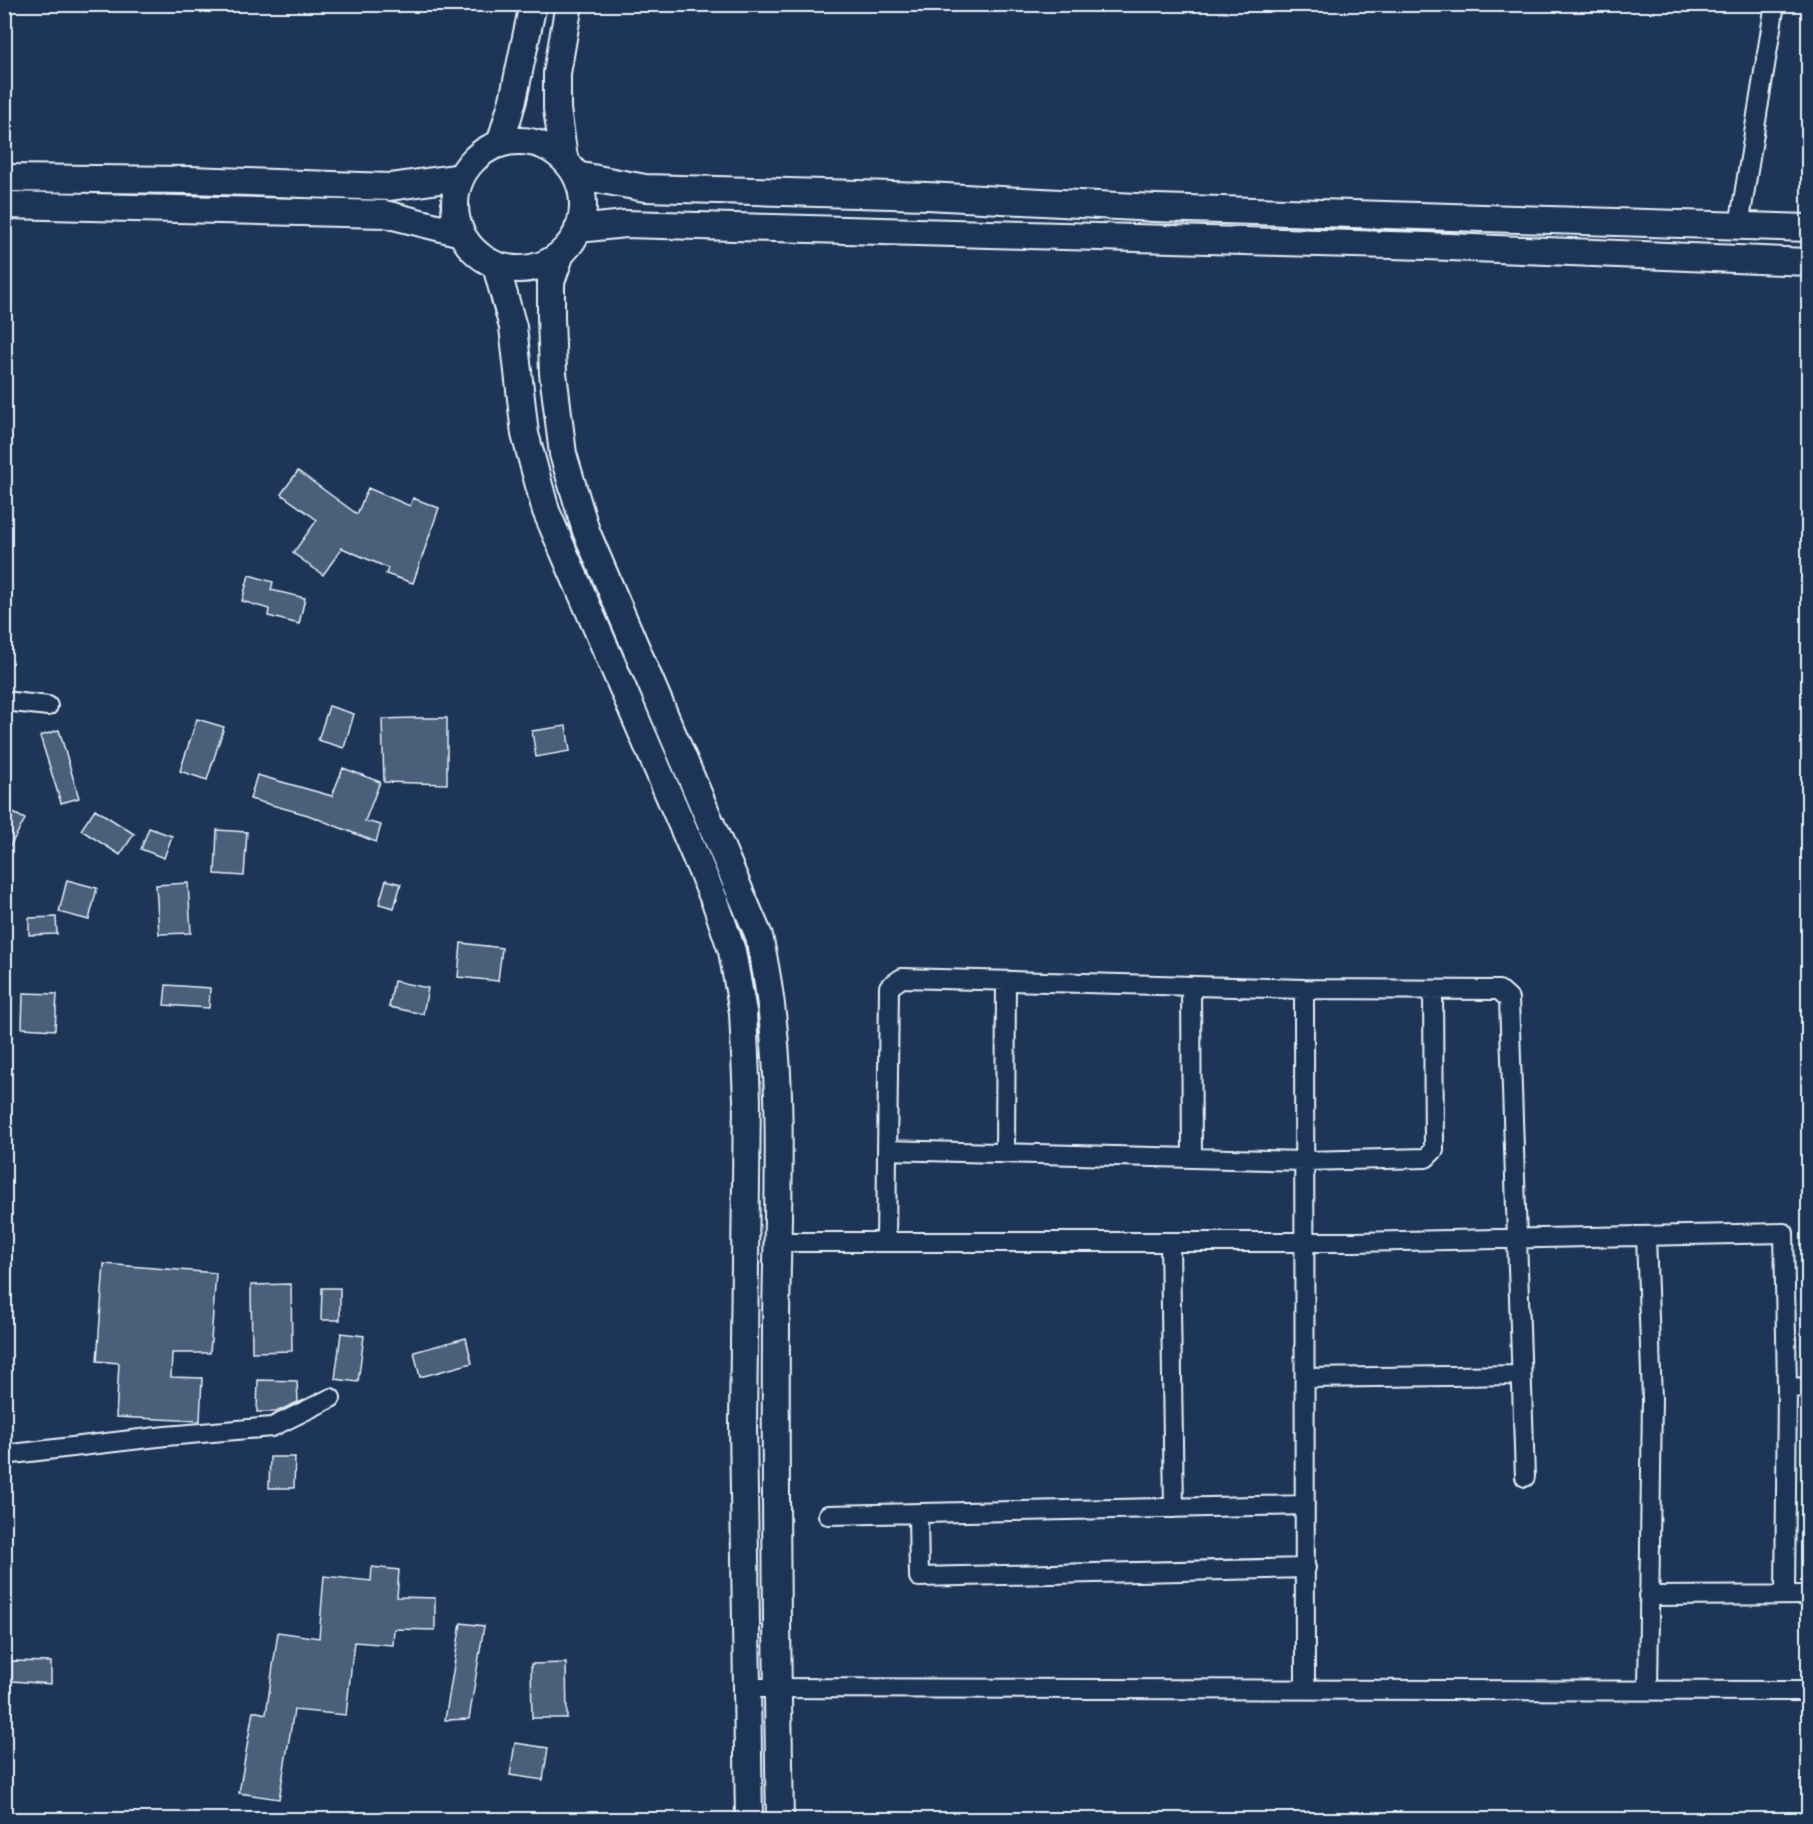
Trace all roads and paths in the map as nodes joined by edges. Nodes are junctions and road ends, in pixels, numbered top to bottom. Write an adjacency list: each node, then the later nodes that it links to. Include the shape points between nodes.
1 (533, 4): 4 (main road)
2 (569, 4): 5 (main road, via 557,73 557,108)
3 (1774, 4): 9 (street)
4 (500, 144): 5 (main road, via 528,141 547,147); 6 (main road, via 473,160)
5 (570, 166): 9 (main road, via 656,189); 11 (main road, via 583,196)
6 (461, 177): 7 (main road, via 390,187); 12 (main road, via 456,195)
7 (4, 178)
8 (4, 205): 12 (main road, via 385,214)
9 (1739, 226): 10 (main road)
10 (1809, 228)
11 (578, 229): 13 (main road); 14 (main road, via 625,224 1426,246)
12 (461, 233): 15 (main road, via 470,247)
13 (560, 255): 15 (main road, via 540,266 518,270); 28 (main road, via 551,282 551,328 566,465 586,531 726,855 764,955 778,1086)
14 (1809, 262)
15 (496, 266): 47 (main road, via 513,327 525,434 546,511 716,904 732,951 743,1012 747,1100 743,1426)
16 (4, 701): 17 (street)
17 (48, 706)
18 (1006, 981): 19 (street); 22 (street, via 902,978 889,987); 23 (street)
19 (1191, 986): 20 (street); 24 (street)
20 (1304, 989): 21 (street); 25 (street)
21 (1433, 990): 25 (street, via 1434,1150 1426,1158); 27 (street, via 1499,990 1509,999)
22 (887, 1150): 23 (street); 29 (street)
23 (1005, 1153): 24 (street)
24 (1192, 1158): 25 (street)
25 (1305, 1161): 31 (street)
26 (1646, 1237): 27 (street); 34 (street, via 1784,1233); 46 (street, via 1653,1399)
27 (1516, 1239): 31 (street); 32 (street)
28 (776, 1242): 29 (street); 48 (main road)
29 (886, 1242): 30 (street)
30 (1170, 1242): 31 (street); 40 (street)
31 (1305, 1242): 33 (street)
32 (1521, 1375): 33 (street); 38 (street)
33 (1305, 1378): 39 (street)
34 (1787, 1388): 35 (street); 44 (street)
35 (1809, 1388)
36 (331, 1398): 37 (street, via 272,1427)
37 (4, 1455)
38 (1525, 1477)
39 (1305, 1505): 40 (street); 43 (street)
40 (1174, 1508): 41 (street)
41 (918, 1513): 42 (street); 43 (street, via 919,1577)
42 (828, 1515)
43 (1306, 1568): 49 (street)
44 (1785, 1595): 45 (street); 46 (street)
45 (1809, 1595)
46 (1648, 1596): 50 (street)
47 (747, 1688): 48 (street); 52 (main road)
48 (778, 1688): 49 (street); 53 (main road)
49 (1305, 1688): 50 (street)
50 (1648, 1690): 51 (street)
51 (1809, 1690)
52 (749, 1820)
53 (780, 1820)

